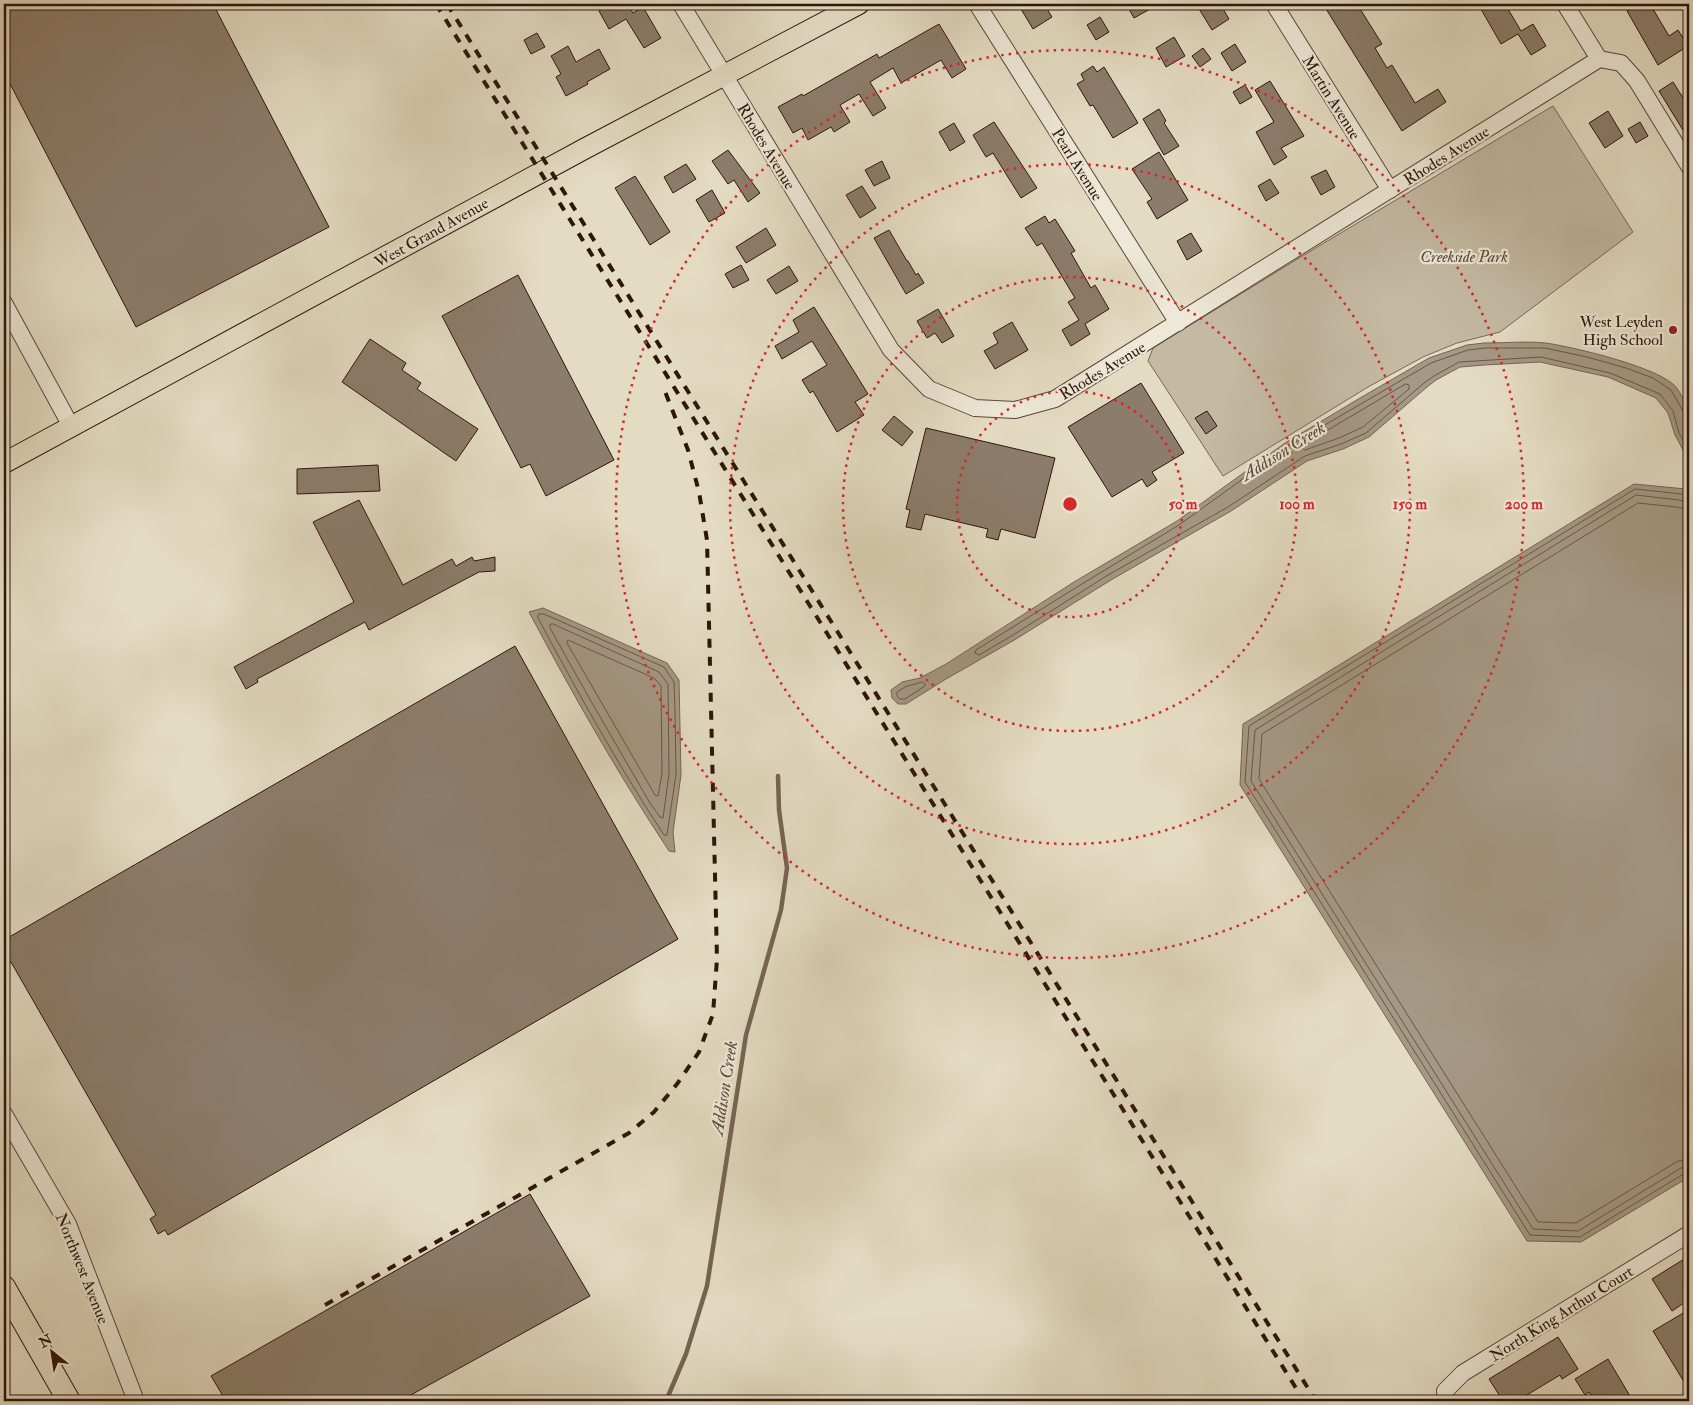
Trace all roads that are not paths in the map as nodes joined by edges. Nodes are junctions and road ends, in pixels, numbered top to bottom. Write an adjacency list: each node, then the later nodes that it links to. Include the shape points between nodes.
1 (681, 4): 7 (street, Rhodes Avenue)
2 (859, 4): 7 (main road, West Grand Avenue)
3 (977, 4): 11 (street, Pearl Avenue)
4 (1274, 4): 9 (street, Martin Avenue)
5 (1565, 4): 6 (street)
6 (1599, 59): 8 (street, via 1620,63 1637,81); 9 (street, Rhodes Avenue)
7 (724, 75): 11 (street, Rhodes Avenue, via 891,350 929,389 975,408 1015,410 1055,398); 12 (main road, West Grand Avenue)
8 (1689, 166)
9 (1390, 190): 11 (street, Rhodes Avenue)
10 (4, 303): 12 (street)
11 (1178, 323)
12 (72, 428): 13 (main road, West Grand Avenue)
13 (4, 463)
14 (4, 1114): 18 (street, Northwest Avenue, via 68,1224)
15 (1689, 1234): 19 (street, North King Arthur Court, via 1463,1373 1445,1391)
16 (4, 1286): 17 (highway)
17 (68, 1401)
18 (136, 1401)
19 (1446, 1401)

